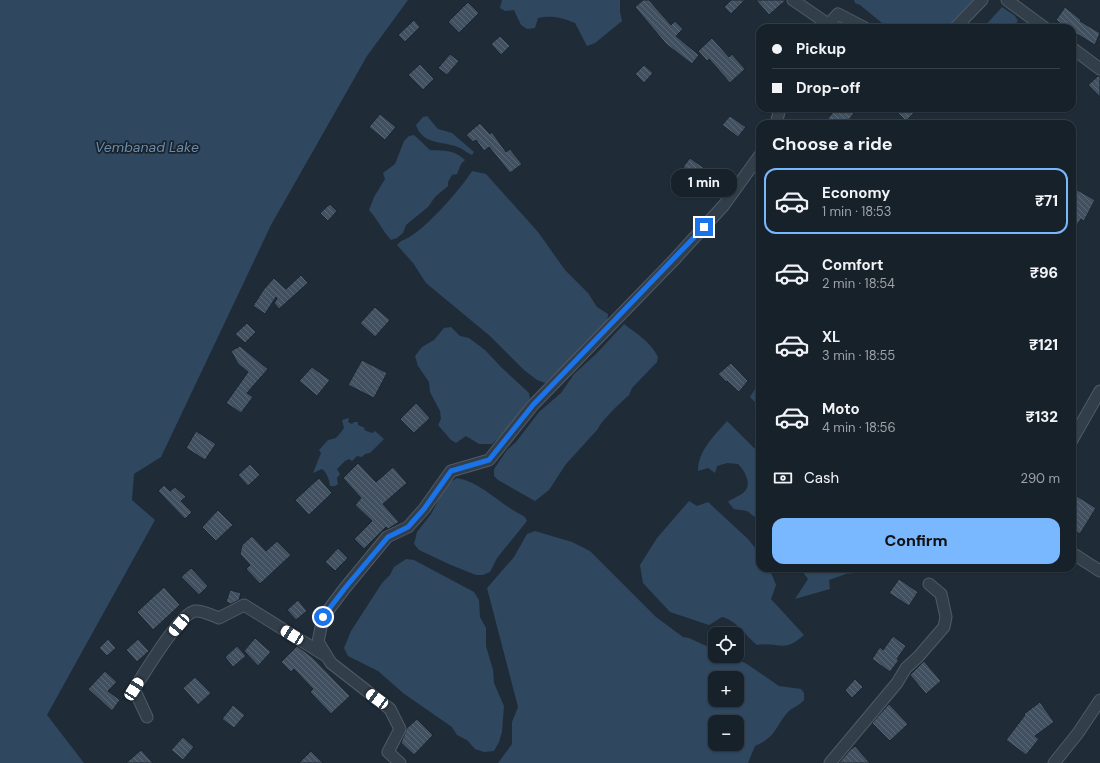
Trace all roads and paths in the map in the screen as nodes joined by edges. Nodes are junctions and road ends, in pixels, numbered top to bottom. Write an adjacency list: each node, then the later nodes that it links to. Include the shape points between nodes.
1 (793, 0): 4 (street)
2 (982, 0): 7 (street)
3 (1007, 0): 8 (street)
4 (824, 24)
5 (829, 24): 6 (street, via 838,14)
6 (857, 24)
7 (959, 24)
8 (1040, 24)
9 (1076, 51): 10 (street)
10 (1100, 70)
11 (756, 161): 17 (street, via 724,205 674,261 533,405 489,460 451,471 408,527 388,537 323,617 318,642)
12 (1098, 398): 13 (street)
13 (1076, 434)
14 (1076, 556): 15 (street)
15 (1100, 571)
16 (929, 584): 21 (street, via 941,594 946,617 944,627 906,668 897,683)
17 (328, 658): 19 (street, via 244,605 219,618 196,611 188,614 162,646 134,689); 20 (street, via 352,681 390,709 400,729 388,752)
18 (1100, 700): 22 (street, via 1078,734)
19 (147, 717)
20 (400, 763)
21 (830, 763)
22 (1054, 763)

